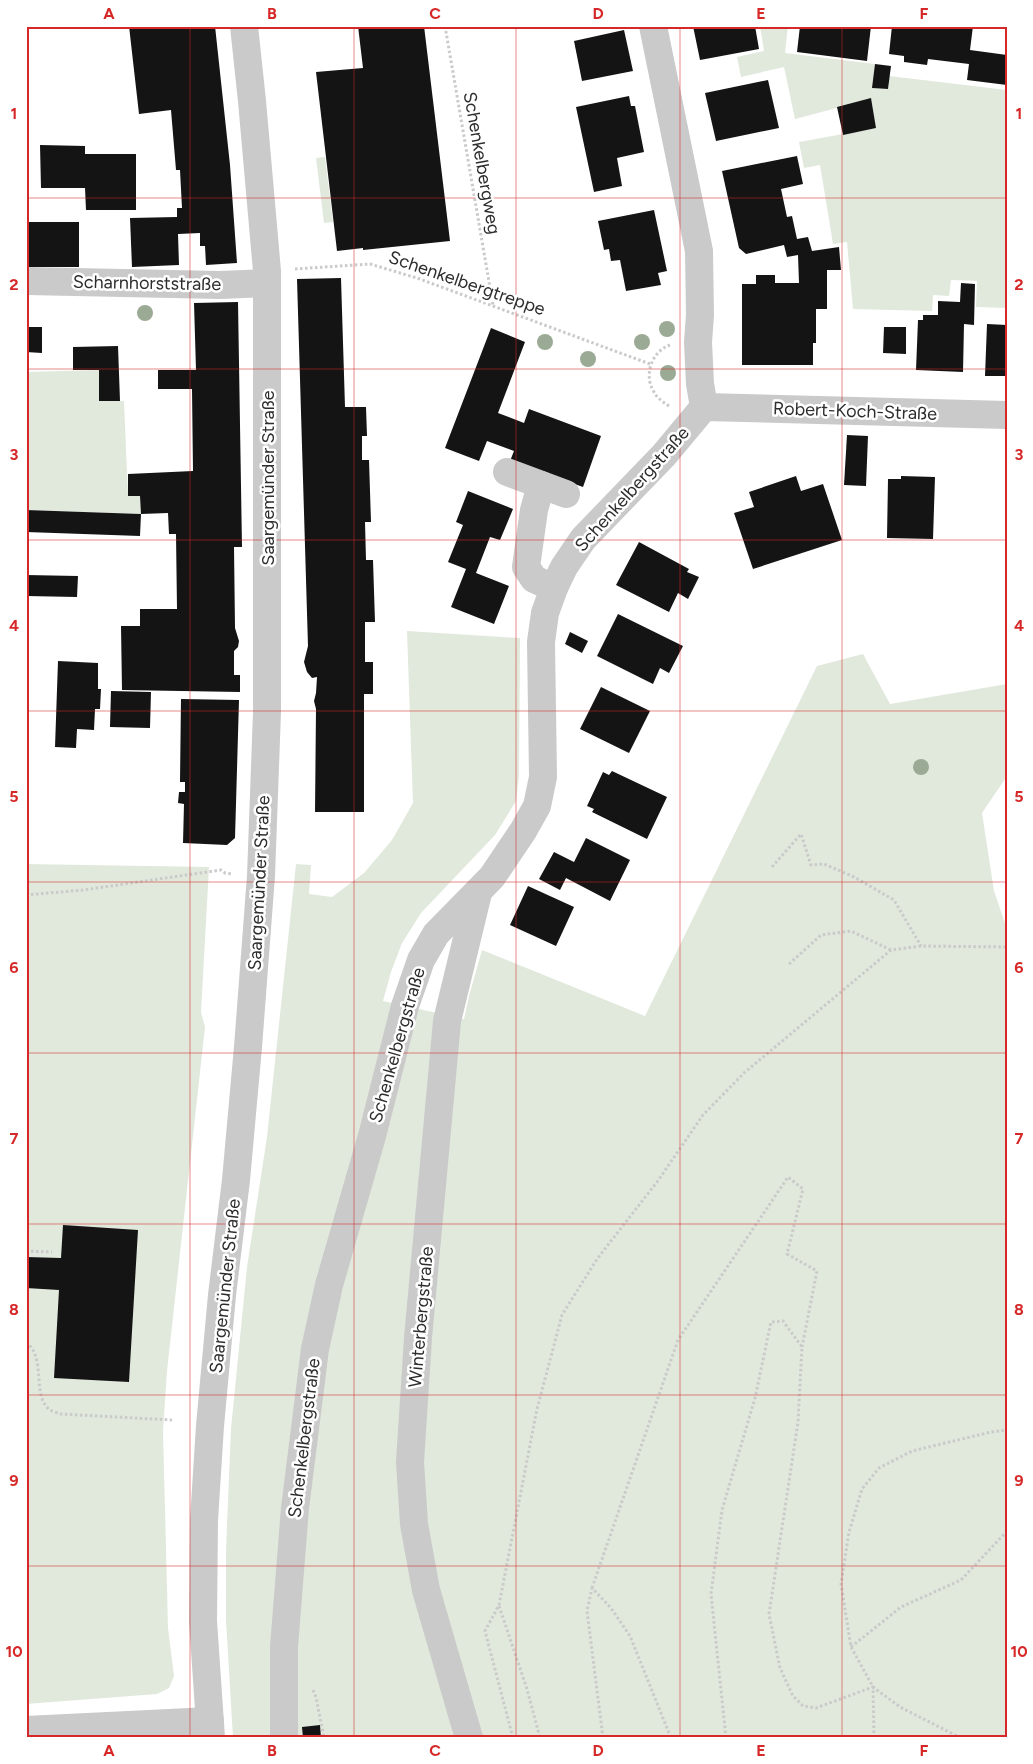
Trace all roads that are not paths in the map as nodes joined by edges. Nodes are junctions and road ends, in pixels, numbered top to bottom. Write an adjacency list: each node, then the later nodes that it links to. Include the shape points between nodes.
1 (244, 26): 3 (street, Saargemünder Straße)
2 (652, 26): 5 (street, via 699,251 698,342)
3 (267, 277): 4 (street, Scharnhorststraße, via 220,285); 10 (street, Saargemünder Straße, via 267,712 261,876 246,1075 222,1295 204,1520 203,1621)
4 (26, 281)
5 (704, 407): 6 (street, Robert-Koch-Straße); 8 (street, Schenkelbergstraße, via 664,456 583,539)
6 (1007, 415)
7 (507, 472): 8 (street, via 554,489 534,510 526,567 534,579)
8 (554, 588): 9 (street, Schenkelbergstraße, via 545,613 541,642 542,777 537,806 506,858)
9 (478, 894): 12 (street, Schenkelbergstraße, via 436,934 421,960 405,1006 329,1285 315,1349 295,1508 284,1646); 13 (street, Winterbergstraße, via 447,1021 410,1462 414,1524 426,1590)
10 (210, 1729): 11 (street)
11 (26, 1730)
12 (284, 1738)
13 (469, 1738)

